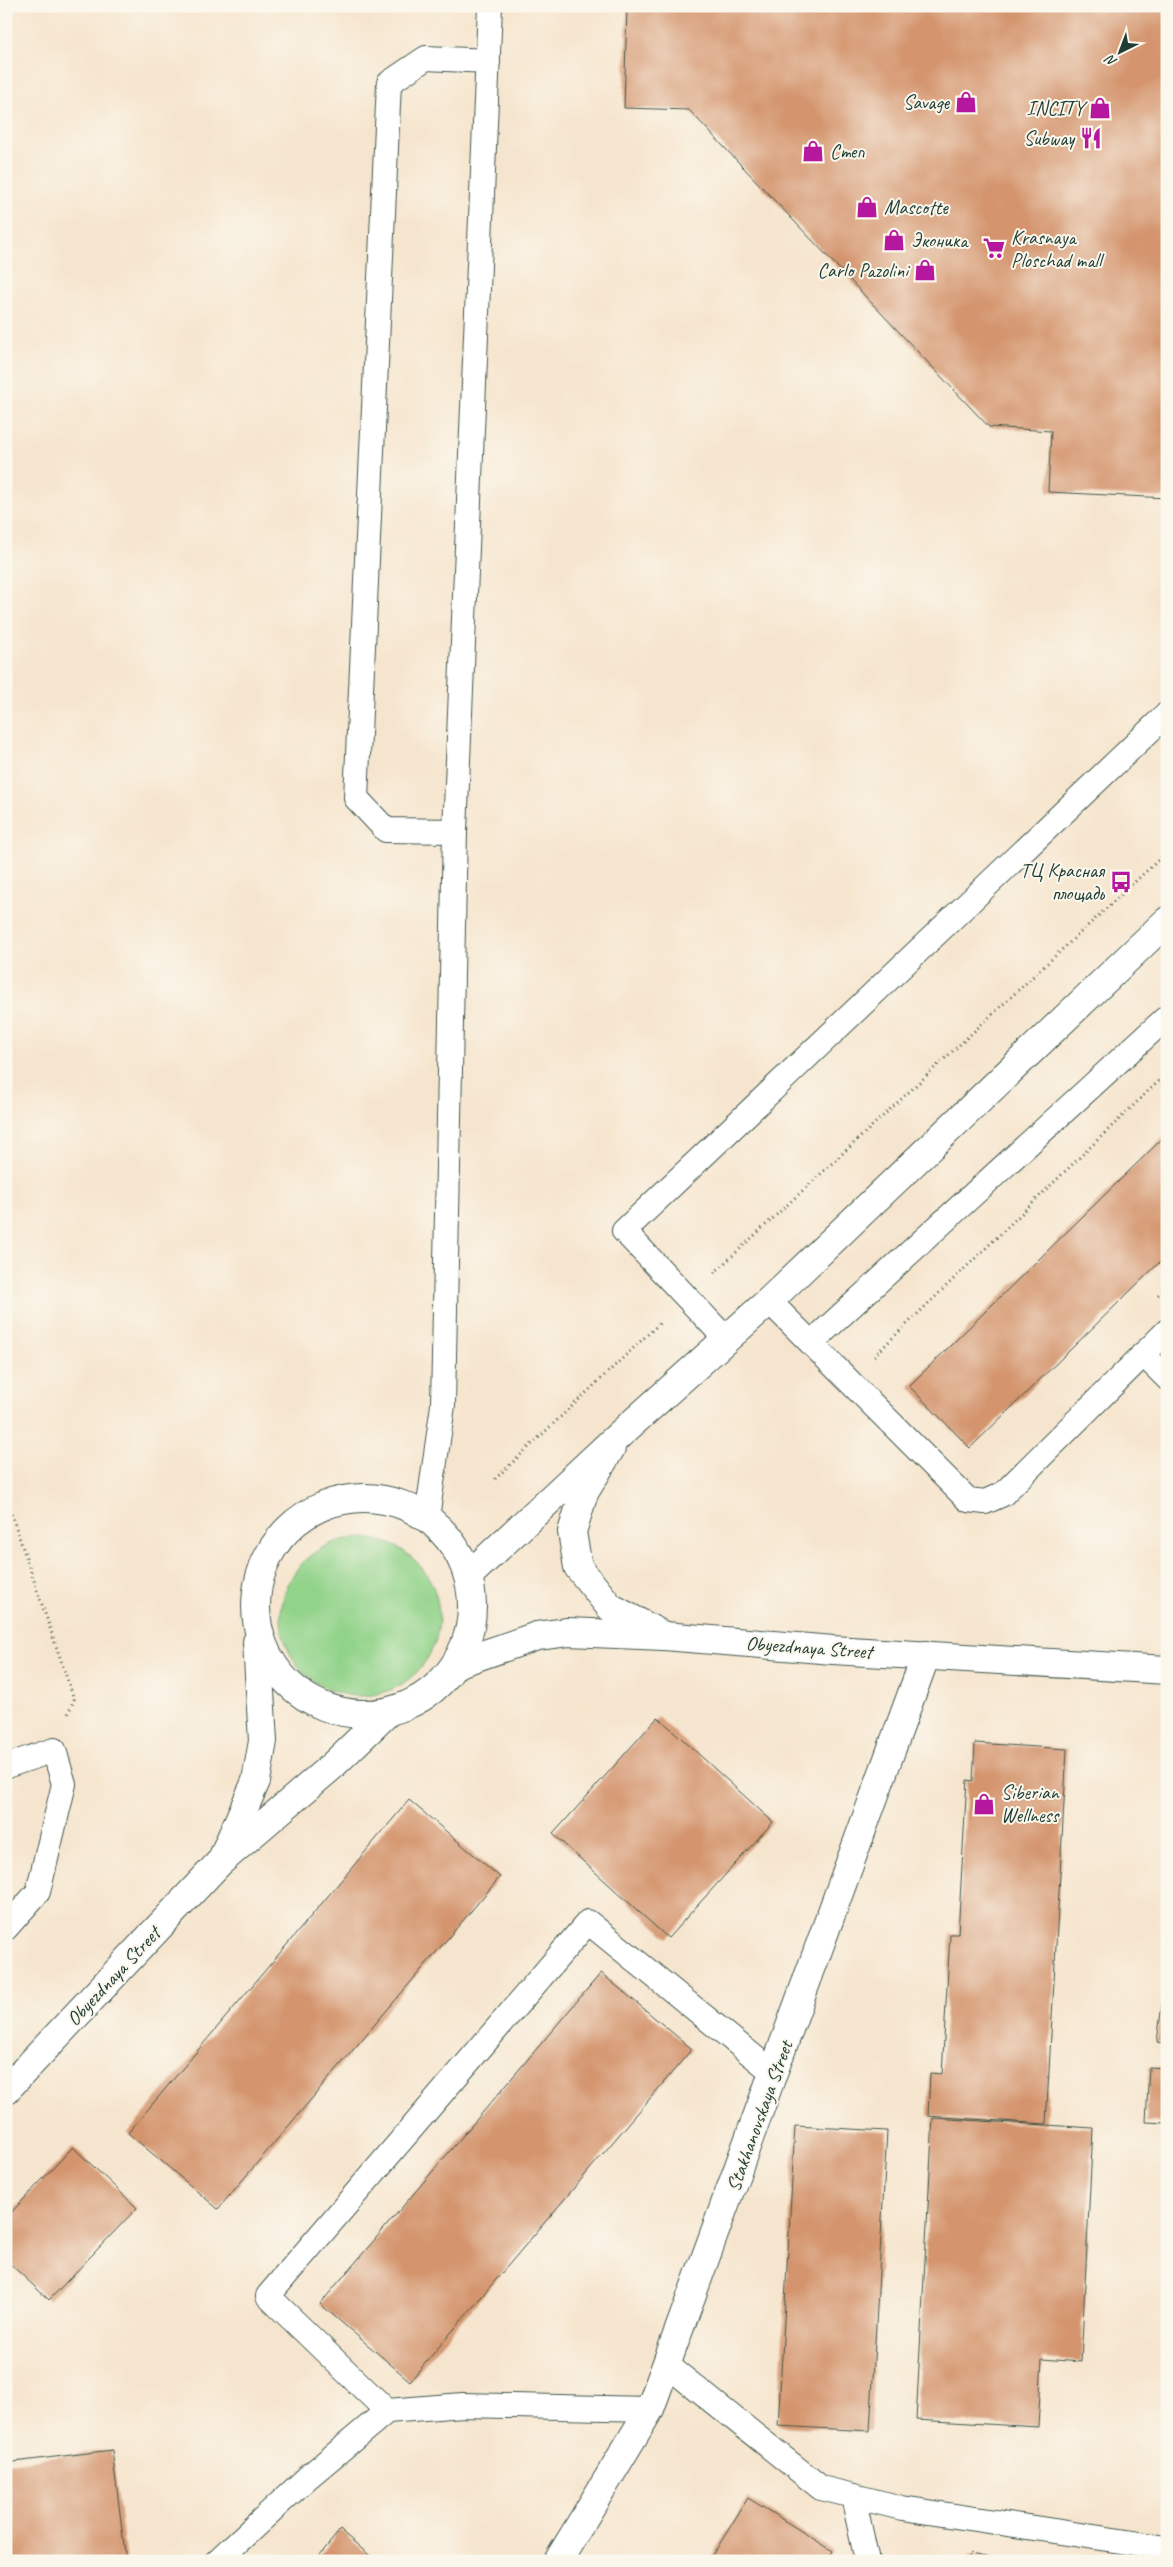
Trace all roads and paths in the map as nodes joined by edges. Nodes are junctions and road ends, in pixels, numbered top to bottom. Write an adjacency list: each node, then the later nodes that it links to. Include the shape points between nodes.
1 (490, 6): 2 (lane)
2 (488, 61): 4 (lane); 4 (lane, via 426,58 389,83 356,798 386,830)
3 (1167, 714): 10 (lane, via 624,1232)
4 (455, 831): 22 (lane, via 443,1405)
5 (1167, 852): 10 (path)
6 (1167, 921): 12 (main road)
7 (1167, 1017): 15 (lane)
8 (1167, 1073): 17 (path)
9 (1167, 1287): 11 (path)
10 (687, 1298): 14 (lane); 20 (path)
11 (1153, 1300)
12 (769, 1301): 14 (main road); 15 (lane)
13 (1167, 1331): 16 (lane)
14 (726, 1339): 19 (main road)
15 (811, 1343): 16 (lane, via 968,1500 986,1502 1002,1494)
16 (1143, 1354): 18 (lane)
17 (872, 1358)
18 (1167, 1378)
19 (618, 1436): 23 (main road); 25 (main road, via 584,1493 572,1532 578,1567 610,1608)
20 (495, 1479)
21 (6, 1506): 30 (path, via 74,1699)
22 (427, 1518): 23 (main road, via 452,1544); 24 (main road, via 394,1502 363,1498 332,1502 303,1516 280,1537 263,1564 256,1594)
23 (468, 1576): 27 (main road, via 472,1606 468,1636)
24 (257, 1626): 29 (main road, via 268,1659 290,1687 320,1706 354,1715); 32 (main road, via 263,1741 256,1781)
25 (664, 1636): 26 (main road, Obyezdnaya Street); 27 (main road, Obyezdnaya Street, via 568,1632 538,1636)
26 (926, 1655): 28 (main road, Obyezdnaya Street); 34 (main road, Stakhanovskaya Street)
27 (456, 1664): 29 (main road, via 438,1686 415,1702)
28 (1167, 1670)
29 (388, 1712): 32 (main road, via 332,1766)
30 (54, 1750): 31 (lane); 33 (lane, via 64,1784 38,1892)
31 (6, 1766)
32 (220, 1862): 35 (main road, Obyezdnaya Street)
33 (6, 1928)
34 (774, 2074): 36 (main road, Stakhanovskaya Street); 38 (lane, via 588,1922 268,2296)
35 (6, 2090)
36 (666, 2365): 37 (main road, Stakhanovskaya Street); 39 (lane, via 821,2488)
37 (650, 2409): 38 (lane, via 463,2405); 42 (main road, Stakhanovskaya Street)
38 (387, 2411): 41 (lane, via 307,2478)
39 (853, 2496): 40 (lane, via 902,2508); 43 (lane)
40 (1167, 2548)
41 (217, 2561)
42 (558, 2561)
43 (867, 2561)

